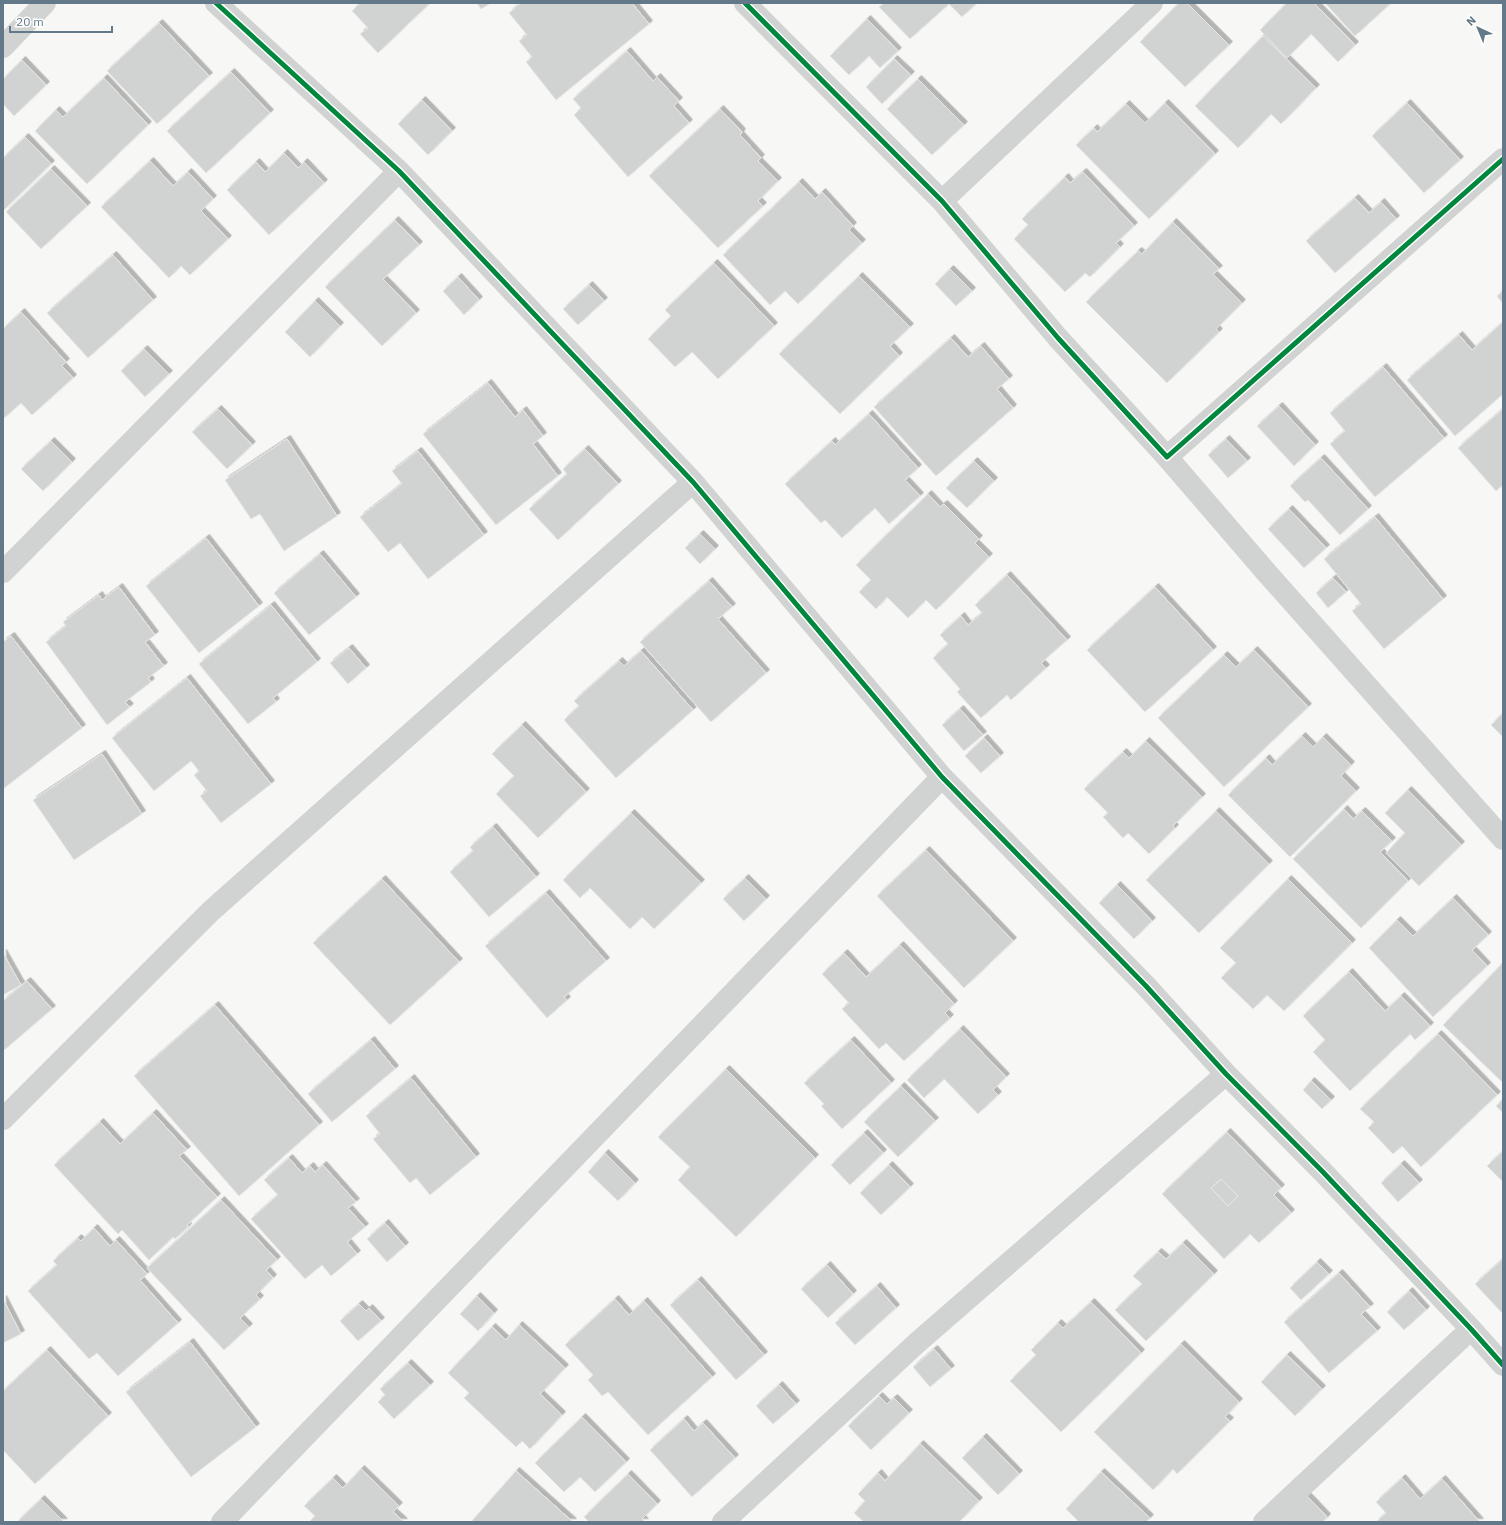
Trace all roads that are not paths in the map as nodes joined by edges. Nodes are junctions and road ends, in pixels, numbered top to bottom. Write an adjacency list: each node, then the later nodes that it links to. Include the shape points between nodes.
1 (45, 3): 5 (street)
2 (216, 3): 7 (street)
3 (745, 3): 8 (street)
4 (1152, 3): 8 (street)
5 (3, 47)
6 (1503, 159): 9 (street)
7 (399, 171): 10 (street); 11 (street)
8 (942, 201): 9 (street, via 1058,338)
9 (1167, 457): 13 (street)
10 (693, 482): 12 (street); 15 (street, via 211,911)
11 (3, 572)
12 (942, 777): 14 (street, via 1146,986); 18 (street)
13 (1503, 839)
14 (1226, 1074): 16 (street); 19 (street, via 918,1342)
15 (3, 1119)
16 (1471, 1329): 17 (street); 20 (street)
17 (1503, 1365)
18 (222, 1522)
19 (723, 1522)
20 (1264, 1522)

